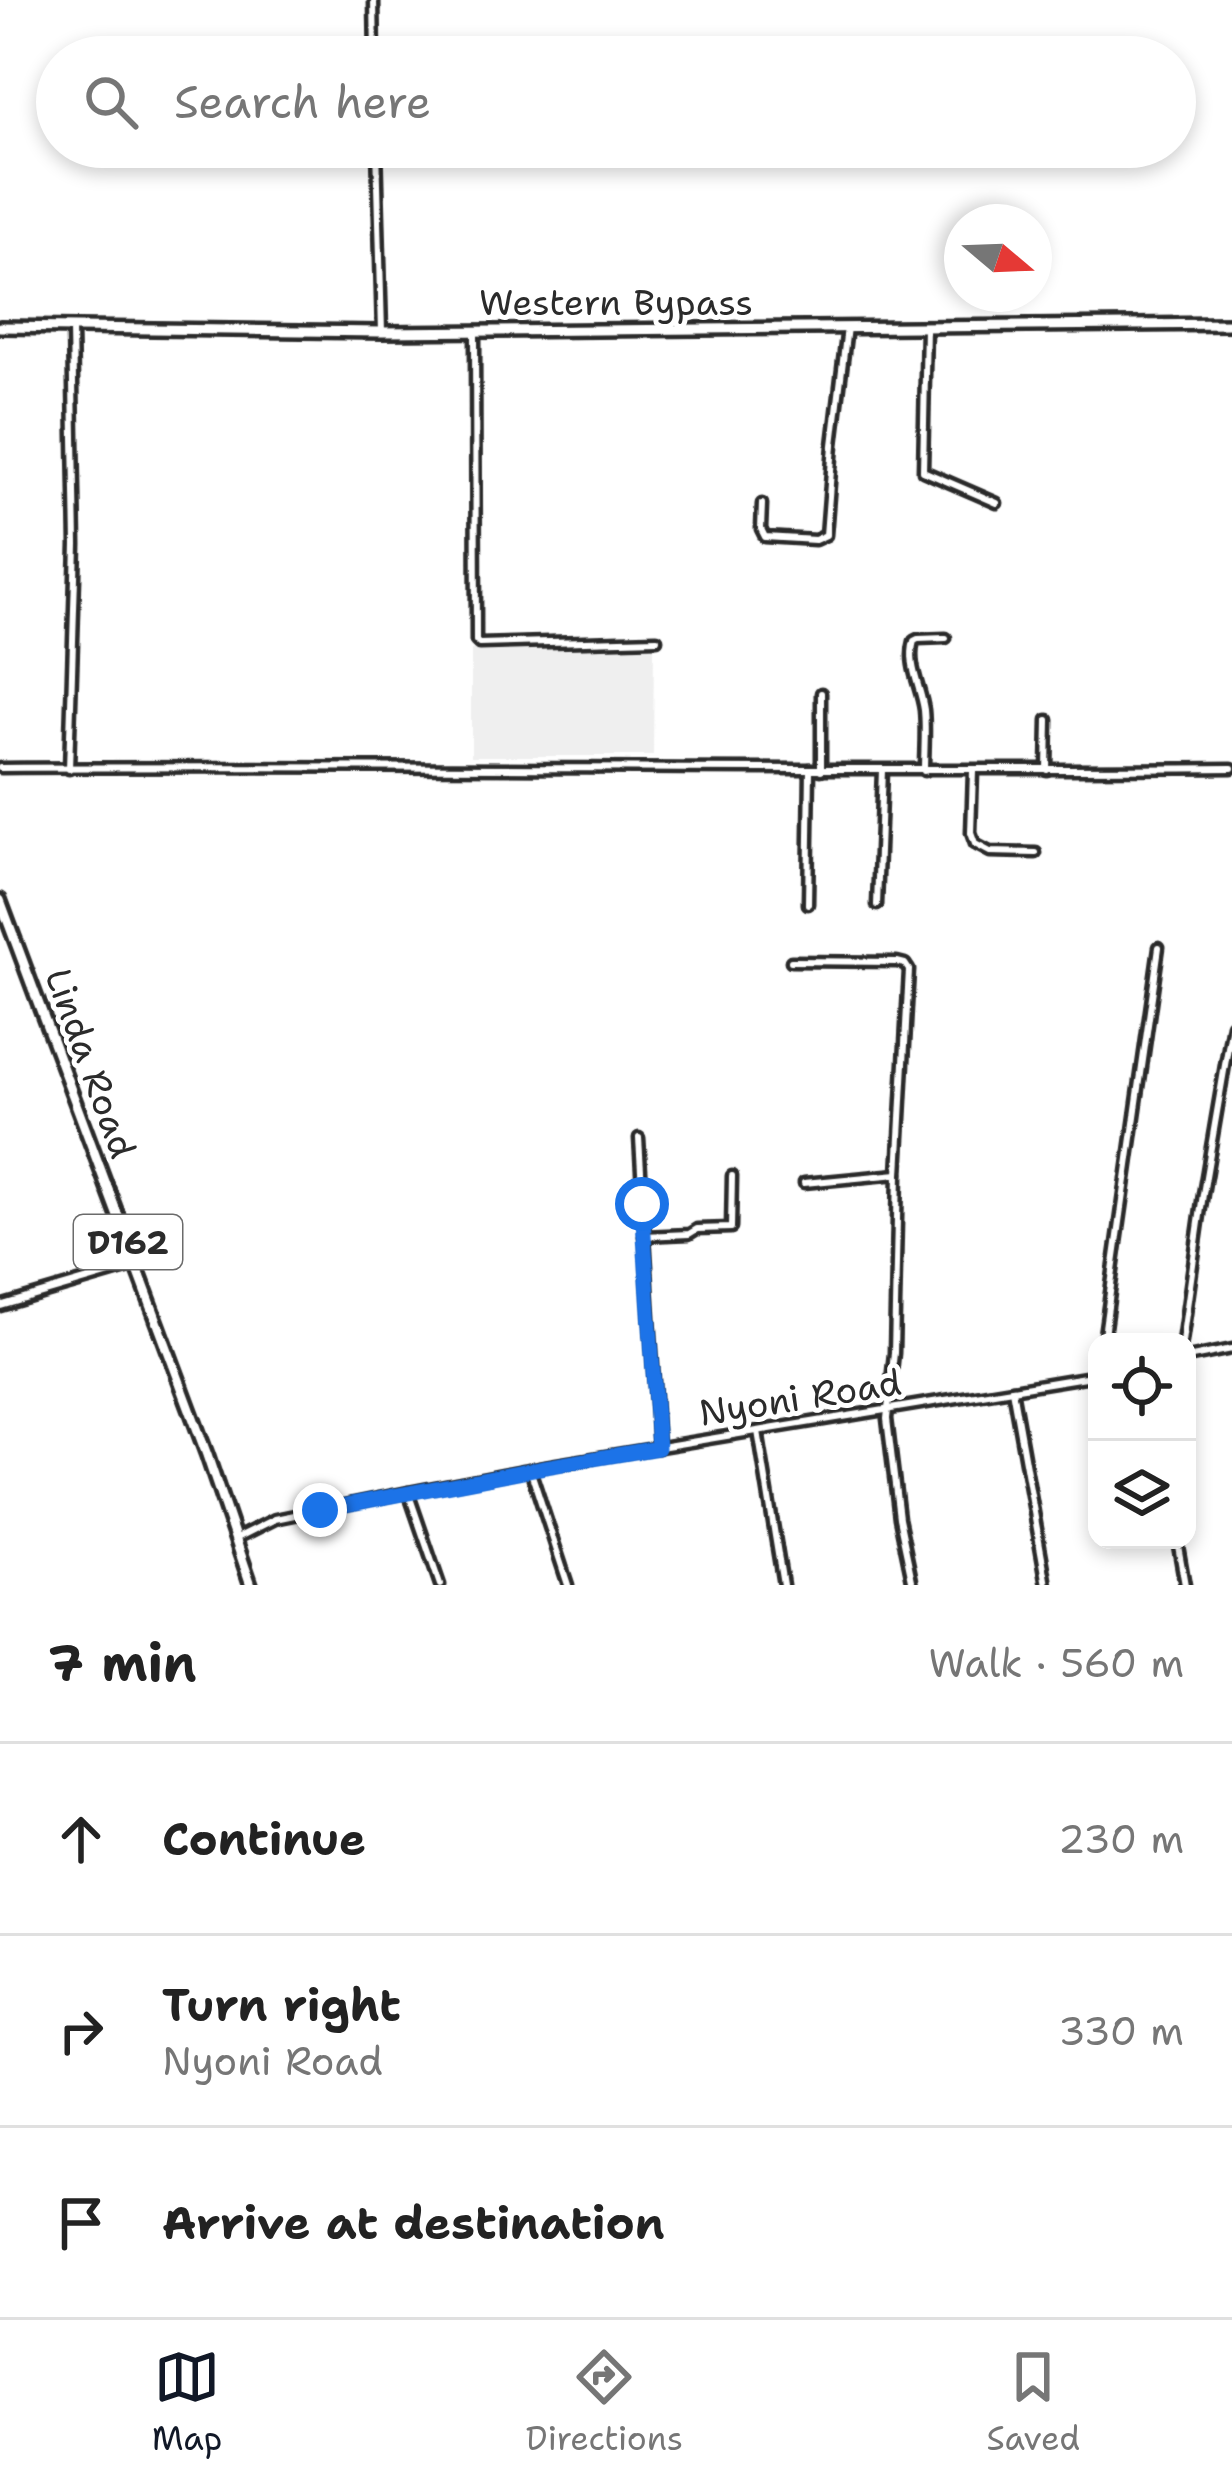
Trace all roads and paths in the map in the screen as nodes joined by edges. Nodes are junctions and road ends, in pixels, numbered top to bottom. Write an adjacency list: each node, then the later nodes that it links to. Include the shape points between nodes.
1 (374, 0): 2 (street)
2 (375, 36)
3 (377, 168): 10 (street)
4 (1232, 323): 7 (main road, Western Bypass)
5 (0, 327): 8 (main road, Western Bypass)
6 (848, 327): 7 (main road, Western Bypass); 9 (main road, Western Bypass); 12 (street, via 826,535 765,537)
7 (926, 327): 11 (street, via 923,471)
8 (72, 329): 10 (main road, Western Bypass); 19 (street)
9 (474, 329): 10 (main road, Western Bypass); 14 (street, via 476,641)
10 (382, 332)
11 (997, 503)
12 (761, 504)
13 (946, 638): 23 (street, via 912,646 924,708)
14 (657, 639)
15 (820, 693): 21 (street)
16 (1048, 720): 25 (street)
17 (0, 768): 19 (street)
18 (1232, 768): 25 (street)
19 (69, 769): 20 (street)
20 (810, 770): 21 (street); 28 (street)
21 (821, 770): 22 (street)
22 (882, 770): 23 (street); 29 (street)
23 (924, 771): 24 (street)
24 (973, 771): 25 (street); 26 (street, via 975,844)
25 (1048, 771)
26 (1036, 853)
27 (0, 900): 30 (main road, Linda Road / D162)
28 (808, 904)
29 (877, 904)
30 (5, 928): 39 (main road, Linda Road / D162)
31 (1159, 947): 41 (street)
32 (791, 961): 35 (street, via 908,967)
33 (1232, 1024): 42 (street)
34 (638, 1138): 38 (street)
35 (898, 1174): 37 (street); 47 (street)
36 (732, 1176): 38 (street, via 731,1228)
37 (805, 1184)
38 (644, 1236): 49 (street)
39 (137, 1266): 40 (street); 52 (main road, Linda Road / D162)
40 (0, 1306)
41 (1104, 1333)
42 (1182, 1333)
43 (1232, 1349): 44 (street)
44 (1196, 1356)
45 (1088, 1376): 46 (street, Nyoni Road)
46 (1012, 1389): 47 (street, Nyoni Road); 59 (street)
47 (886, 1410): 48 (street, Nyoni Road); 58 (street)
48 (758, 1431): 49 (street, Nyoni Road); 57 (street)
49 (658, 1448): 50 (street, Nyoni Road)
50 (530, 1469): 51 (street, Nyoni Road); 56 (street)
51 (408, 1492): 52 (street, Nyoni Road, via 275,1519); 55 (street)
52 (234, 1540): 54 (main road, Linda Road / D162)
53 (1179, 1549): 60 (street)
54 (251, 1585)
55 (440, 1585)
56 (568, 1585)
57 (783, 1585)
58 (913, 1585)
59 (1047, 1585)
60 (1185, 1585)

